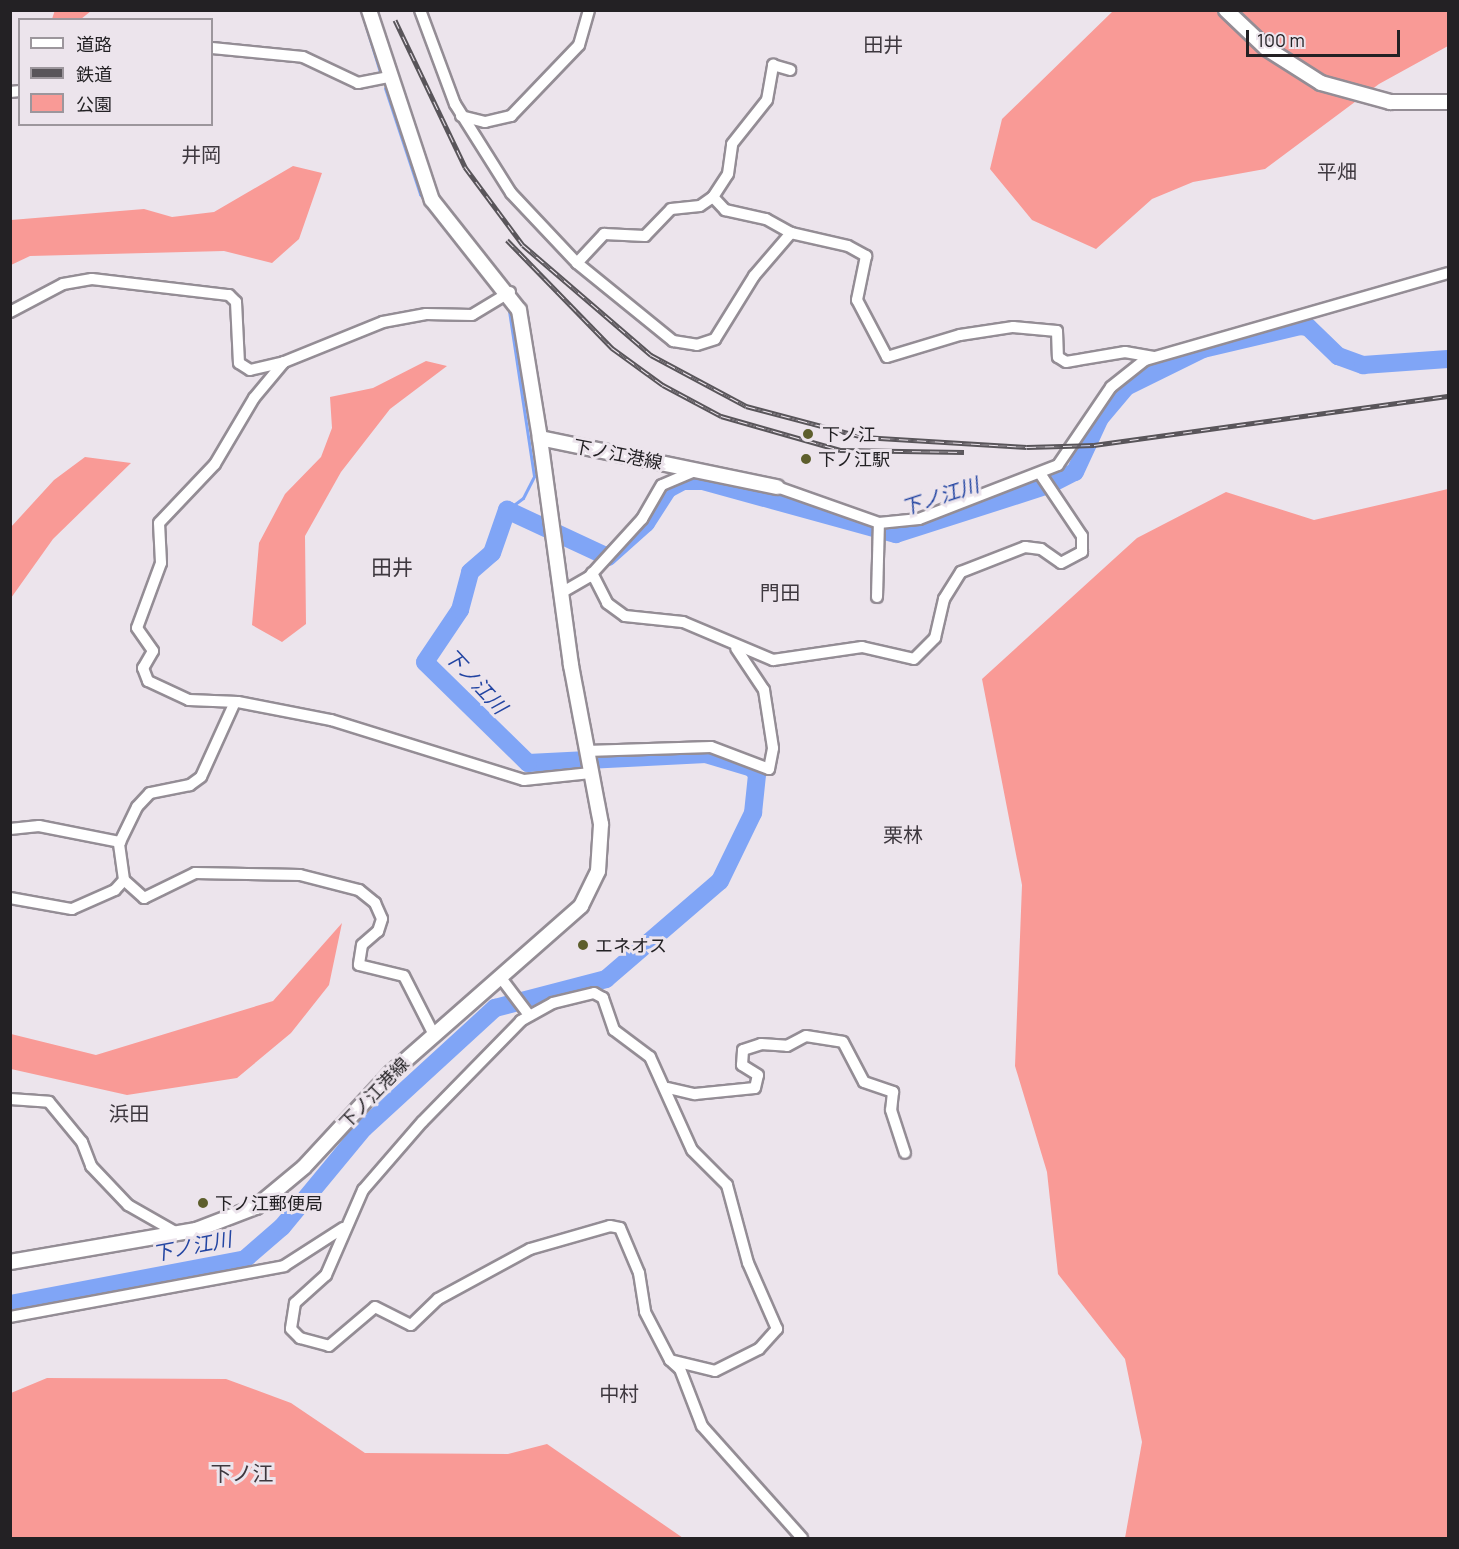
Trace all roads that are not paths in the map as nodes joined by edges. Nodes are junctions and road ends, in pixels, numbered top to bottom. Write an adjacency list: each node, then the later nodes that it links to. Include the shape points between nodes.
1 (369, 10): 7 (main road)
2 (420, 10): 9 (street)
3 (589, 10): 9 (street, via 579,45 511,116 485,122)
4 (1226, 10): 8 (main road, via 1266,48 1321,83 1390,102)
5 (213, 48): 7 (street, via 303,57 358,83)
6 (790, 70): 10 (street, via 773,65 766,103 732,144 728,174)
7 (390, 77): 14 (main road, via 432,201)
8 (1449, 102)
9 (461, 116): 12 (street, via 511,192)
10 (713, 197): 11 (street, via 725,210 766,219); 12 (street, via 700,206 674,207 645,236 604,234)
11 (791, 233): 12 (street, via 754,276 719,335 701,345 665,337); 16 (street, via 848,246 866,256 857,300 887,357 1013,327 1057,331 1058,357 1066,362 1125,351)
12 (577, 263)
13 (1449, 273): 16 (street)
14 (506, 295): 17 (street, via 466,316 426,314 383,322); 18 (main road, via 523,326)
15 (10, 312): 17 (street, via 63,284 92,279 229,295 236,302 239,363 250,370)
16 (1154, 357): 20 (street, via 1115,382 1073,450)
17 (285, 362): 27 (street, via 254,398 215,464 159,523 161,563 137,628 153,651 143,668 148,681 189,700)
18 (540, 438): 19 (main road, 下ノ江港線); 24 (main road)
19 (710, 471): 21 (main road, 下ノ江港線); 23 (street, via 688,472 666,482 642,519)
20 (1042, 477): 22 (street); 26 (street, via 1082,536 1082,552 1060,562 1041,549 1025,547 961,572 944,599 935,638 914,659 862,647 780,661)
21 (777, 487): 22 (street)
22 (878, 529): 25 (street)
23 (592, 573): 24 (street); 26 (street, via 607,603 625,616 683,622)
24 (561, 593): 28 (main road)
25 (877, 597)
26 (728, 639): 28 (street, via 751,664 764,690 773,748 770,769 711,747)
27 (235, 702): 29 (street, via 332,720 524,780); 31 (street, via 201,777 190,785 150,793)
28 (587, 752): 29 (main road, 下ノ江港線)
29 (591, 773): 34 (main road, 下ノ江港線, via 602,837 592,888 570,920)
30 (10, 829): 31 (street, via 39,826)
31 (120, 842): 32 (street)
32 (124, 880): 33 (street, via 115,890 72,909); 36 (street, via 144,898 195,873 300,875 359,890 375,903 382,919 378,931 363,945 359,965 404,976)
33 (10, 898)
34 (501, 978): 35 (street); 36 (main road, 下ノ江港線)
35 (528, 1014): 37 (street, via 597,994 608,1023 650,1057); 40 (street, via 485,1054 368,1183)
36 (434, 1035): 41 (main road, 下ノ江港線, via 374,1089 279,1190 230,1220)
37 (668, 1088): 39 (street, via 695,1094 755,1088 758,1075 742,1065 743,1050 761,1044 787,1046 806,1036 843,1042 864,1082 893,1092 891,1110); 44 (street, via 692,1150 726,1185 742,1246 777,1329 759,1349 715,1371)
38 (10, 1098): 41 (street, via 49,1102 82,1142 91,1166 128,1204)
39 (905, 1153)
40 (345, 1226): 43 (street, via 284,1266); 44 (street, via 323,1279 295,1303 291,1329 300,1338 328,1346 375,1307 411,1325 438,1299 530,1249 610,1226 620,1228 626,1239 639,1274 645,1312)
41 (177, 1233): 42 (main road, 下ノ江港線)
42 (10, 1262)
43 (10, 1317)
44 (670, 1360): 45 (street, via 680,1369 702,1426)
45 (802, 1539)

